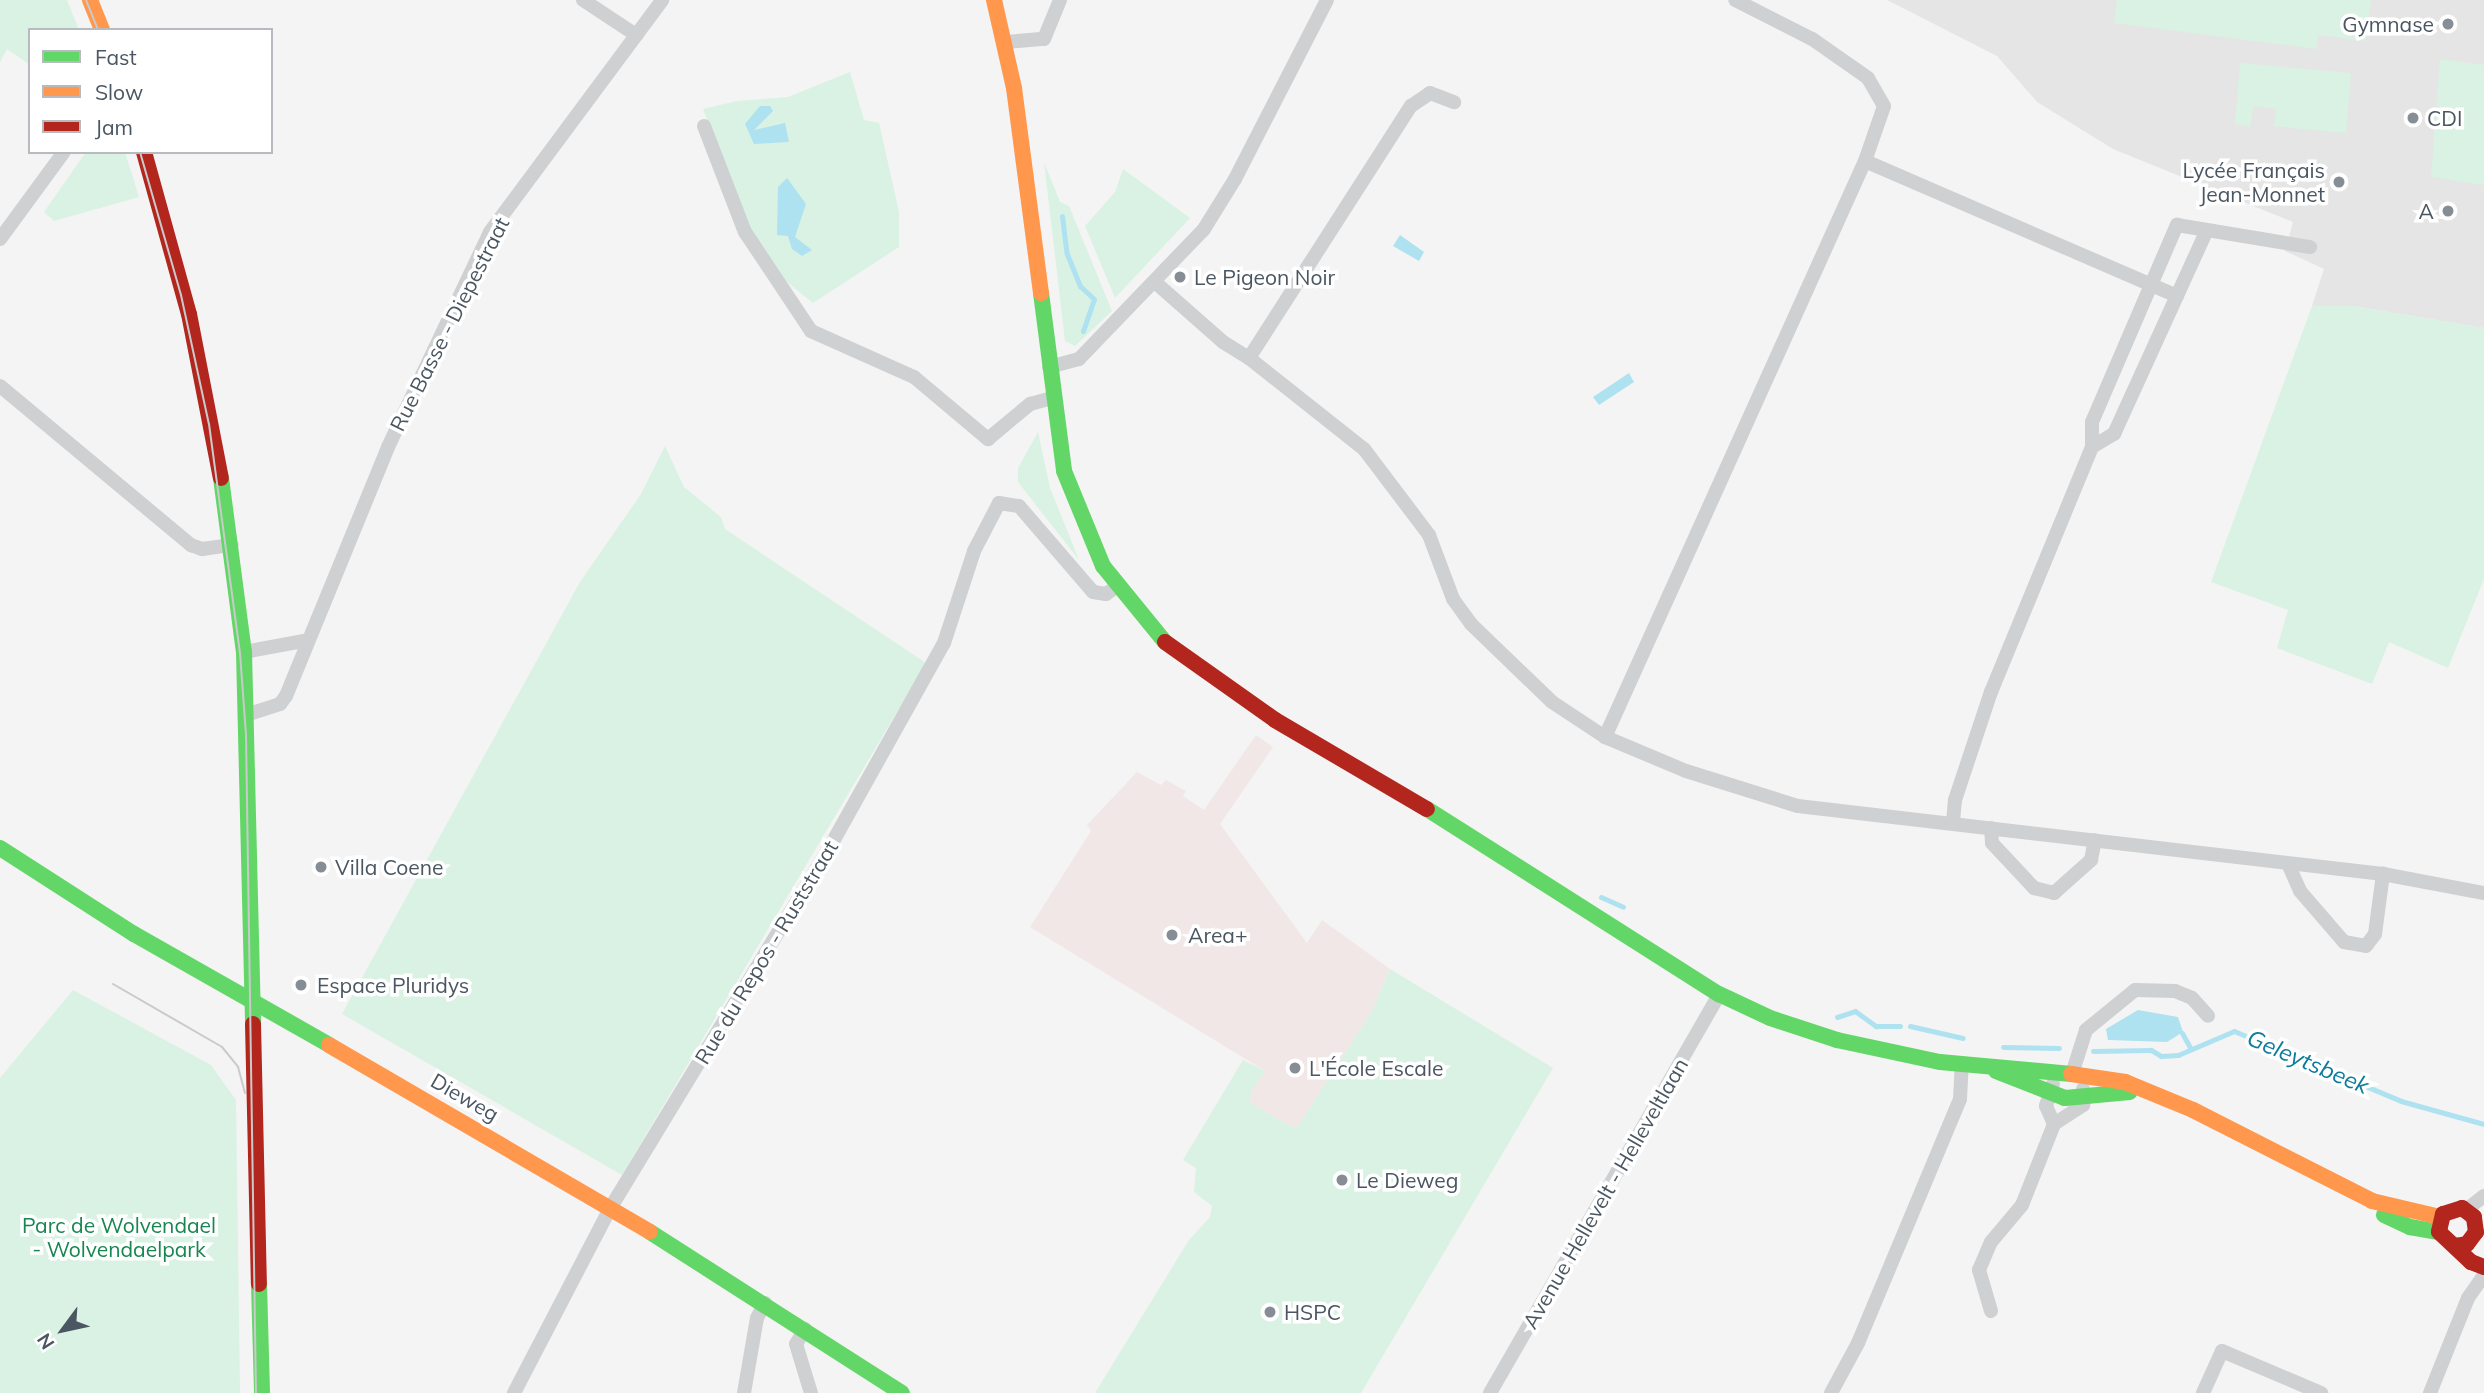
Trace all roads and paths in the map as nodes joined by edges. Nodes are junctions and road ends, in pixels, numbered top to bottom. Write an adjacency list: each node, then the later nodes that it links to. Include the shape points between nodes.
1 (90, 0): 8 (main road)
2 (583, 0): 9 (street)
3 (662, 0): 9 (street, Rue Basse - Diepestraat)
4 (994, 0): 10 (main road)
5 (1060, 0): 10 (street, via 1044,39)
6 (1327, 0): 19 (street, via 1235,179 1204,229)
7 (1735, 0): 15 (street, via 1812,39 1868,78 1884,106)
8 (101, 28)
9 (636, 35): 29 (street, Rue Basse - Diepestraat, via 490,232 387,447)
10 (1006, 42): 23 (main road)
11 (1454, 102): 22 (street, via 1430,93 1411,106)
12 (704, 126): 25 (street, via 745,232 811,331 914,377 988,439 1030,404)
13 (63, 154): 17 (street)
14 (145, 154): 27 (main road, via 194,336)
15 (1865, 161): 20 (street); 32 (street)
16 (2207, 230): 18 (street); 20 (street, via 2177,225); 21 (street)
17 (0, 239)
18 (2311, 247)
19 (1156, 283): 22 (street, via 1223,342); 23 (street, via 1079,359)
20 (2152, 285): 21 (street); 26 (street, via 2092,422)
21 (2177, 296): 26 (street, via 2114,434)
22 (1250, 358): 32 (street, via 1364,449 1429,535 1454,599 1471,624 1552,702)
23 (1049, 367): 25 (main road)
24 (0, 386): 27 (street, via 191,545 202,549)
25 (1053, 398): 28 (main road, via 1071,495)
26 (2092, 447): 33 (street, via 1991,692 1955,800)
27 (233, 545): 30 (main road)
28 (1116, 587): 40 (main road, via 1170,648 1275,720 1385,783); 51 (street, Rue du Repos - Ruststraat, via 1106,594 1093,592 1019,506 999,503 974,551 944,643 831,845)
29 (308, 640): 30 (street); 31 (street, Rue Basse - Diepestraat, via 280,704)
30 (244, 652): 31 (main road)
31 (248, 714): 41 (main road)
32 (1605, 737): 33 (street, via 1686,771 1798,806)
33 (1953, 822): 34 (street)
34 (1991, 828): 35 (street); 35 (street, via 1992,843 2034,888 2054,893 2091,860)
35 (2095, 840): 37 (street)
36 (0, 848): 41 (main road, Dieweg, via 134,934)
37 (2289, 866): 38 (street); 38 (street, via 2300,891 2344,943 2366,946 2375,934)
38 (2383, 874): 39 (street)
39 (2484, 893)
40 (1719, 994): 43 (main road, via 1770,1018 1837,1040); 67 (street, Avenue Hellevelt - Helleveltlaan)
41 (255, 1003): 51 (main road, Dieweg); 62 (main road)
42 (2208, 1016): 45 (street, via 2192,998 2175,991 2136,990 2086,1030)
43 (1962, 1066): 44 (main road); 68 (street, via 1960,1099 1858,1343)
44 (1988, 1068): 45 (main road); 47 (main road)
45 (2072, 1074): 46 (main road, via 2125,1082); 47 (street); 48 (street)
46 (2143, 1091): 48 (main road); 53 (main road, via 2193,1110 2320,1178)
47 (2047, 1093): 48 (main road); 49 (street, via 2046,1106)
48 (2084, 1096): 49 (street, via 2083,1105)
49 (2054, 1124): 60 (street, via 2022,1205 1991,1242 1979,1270)
50 (2484, 1196): 52 (street)
51 (611, 1207): 59 (main road, Dieweg); 63 (street, Rue du Repos - Ruststraat)
52 (2466, 1210): 53 (main road, via 2452,1208); 54 (main road)
53 (2439, 1225): 55 (main road)
54 (2477, 1228): 55 (main road); 56 (main road)
55 (2455, 1246): 57 (main road, via 2471,1262)
56 (2484, 1261)
57 (2484, 1267)
58 (2484, 1275): 71 (street, via 2468,1298)
59 (765, 1303): 61 (main road, Dieweg); 64 (street, via 757,1318)
60 (1991, 1311)
61 (805, 1329): 65 (street, via 796,1344); 66 (main road, Dieweg)
62 (262, 1393)
63 (514, 1393)
64 (744, 1393)
65 (811, 1393)
66 (902, 1393)
67 (1490, 1393)
68 (1830, 1393)
69 (2203, 1393): 70 (street, via 2222,1350)
70 (2321, 1393)
71 (2430, 1393)

